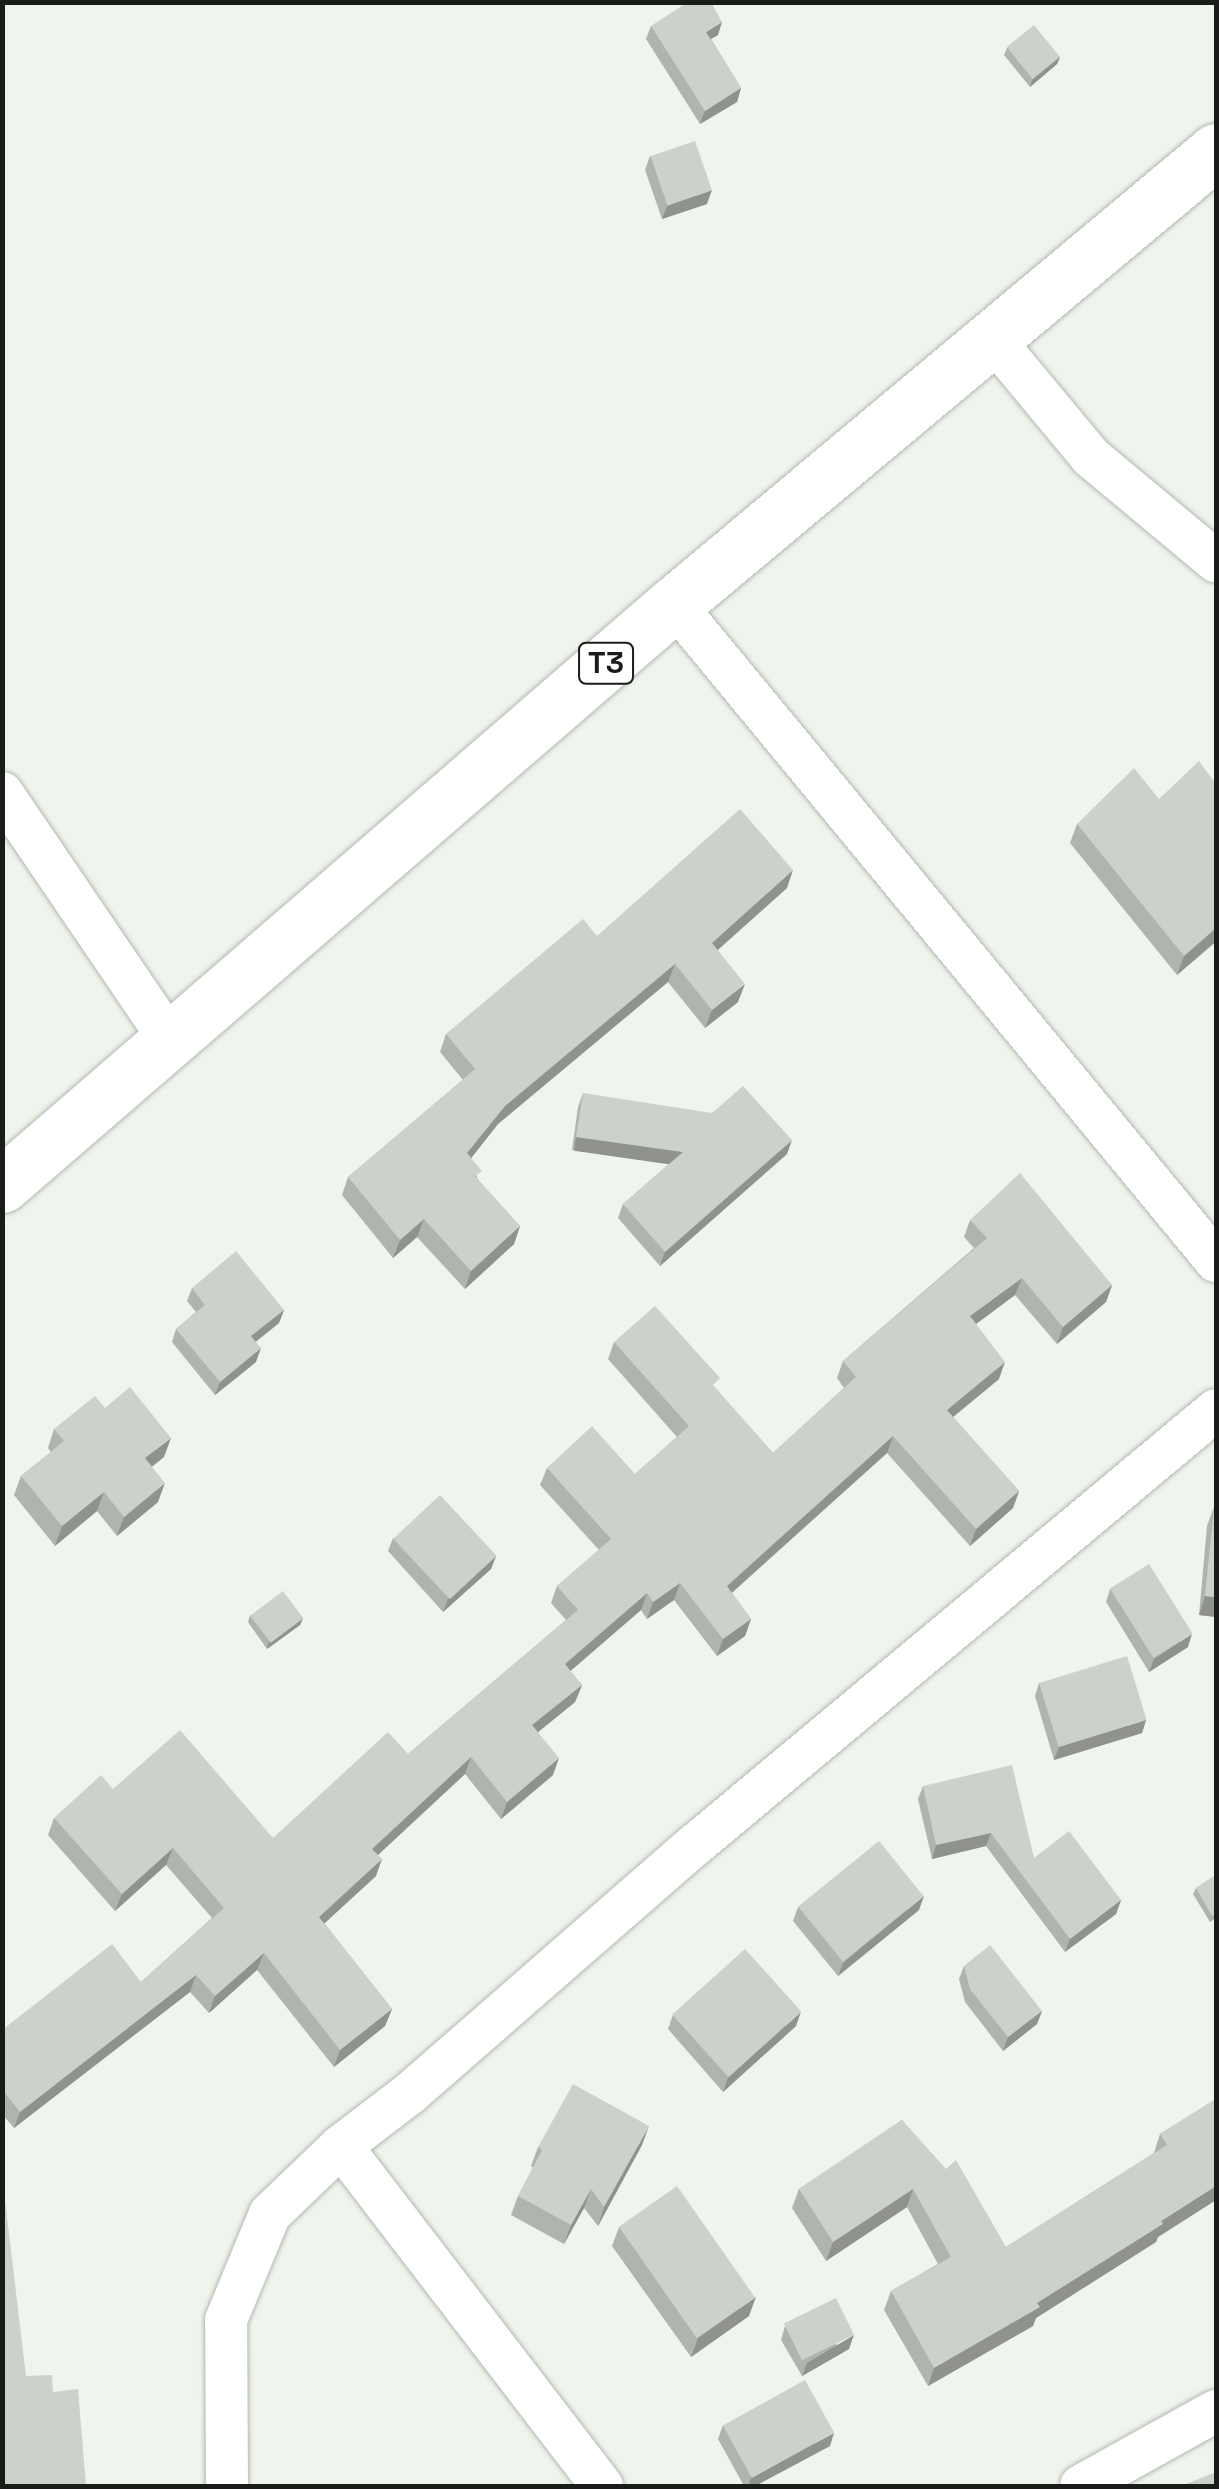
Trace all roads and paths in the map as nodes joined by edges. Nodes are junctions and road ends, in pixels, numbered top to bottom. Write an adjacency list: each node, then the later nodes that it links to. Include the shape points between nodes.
1 (1216, 151): 2 (highway, T3)
2 (993, 339): 3 (street, via 1090,457); 4 (highway, T3)
3 (1216, 561)
4 (674, 604): 6 (highway, T3); 8 (street)
5 (2, 793): 6 (street)
6 (170, 1040): 7 (highway, T3)
7 (2, 1185)
8 (1216, 1261)
9 (1216, 1410): 10 (street)
10 (341, 2146): 12 (street, via 270,2214 226,2320); 13 (street)
11 (1216, 2411): 14 (street)
12 (227, 2486)
13 (602, 2486)
14 (1081, 2486)

